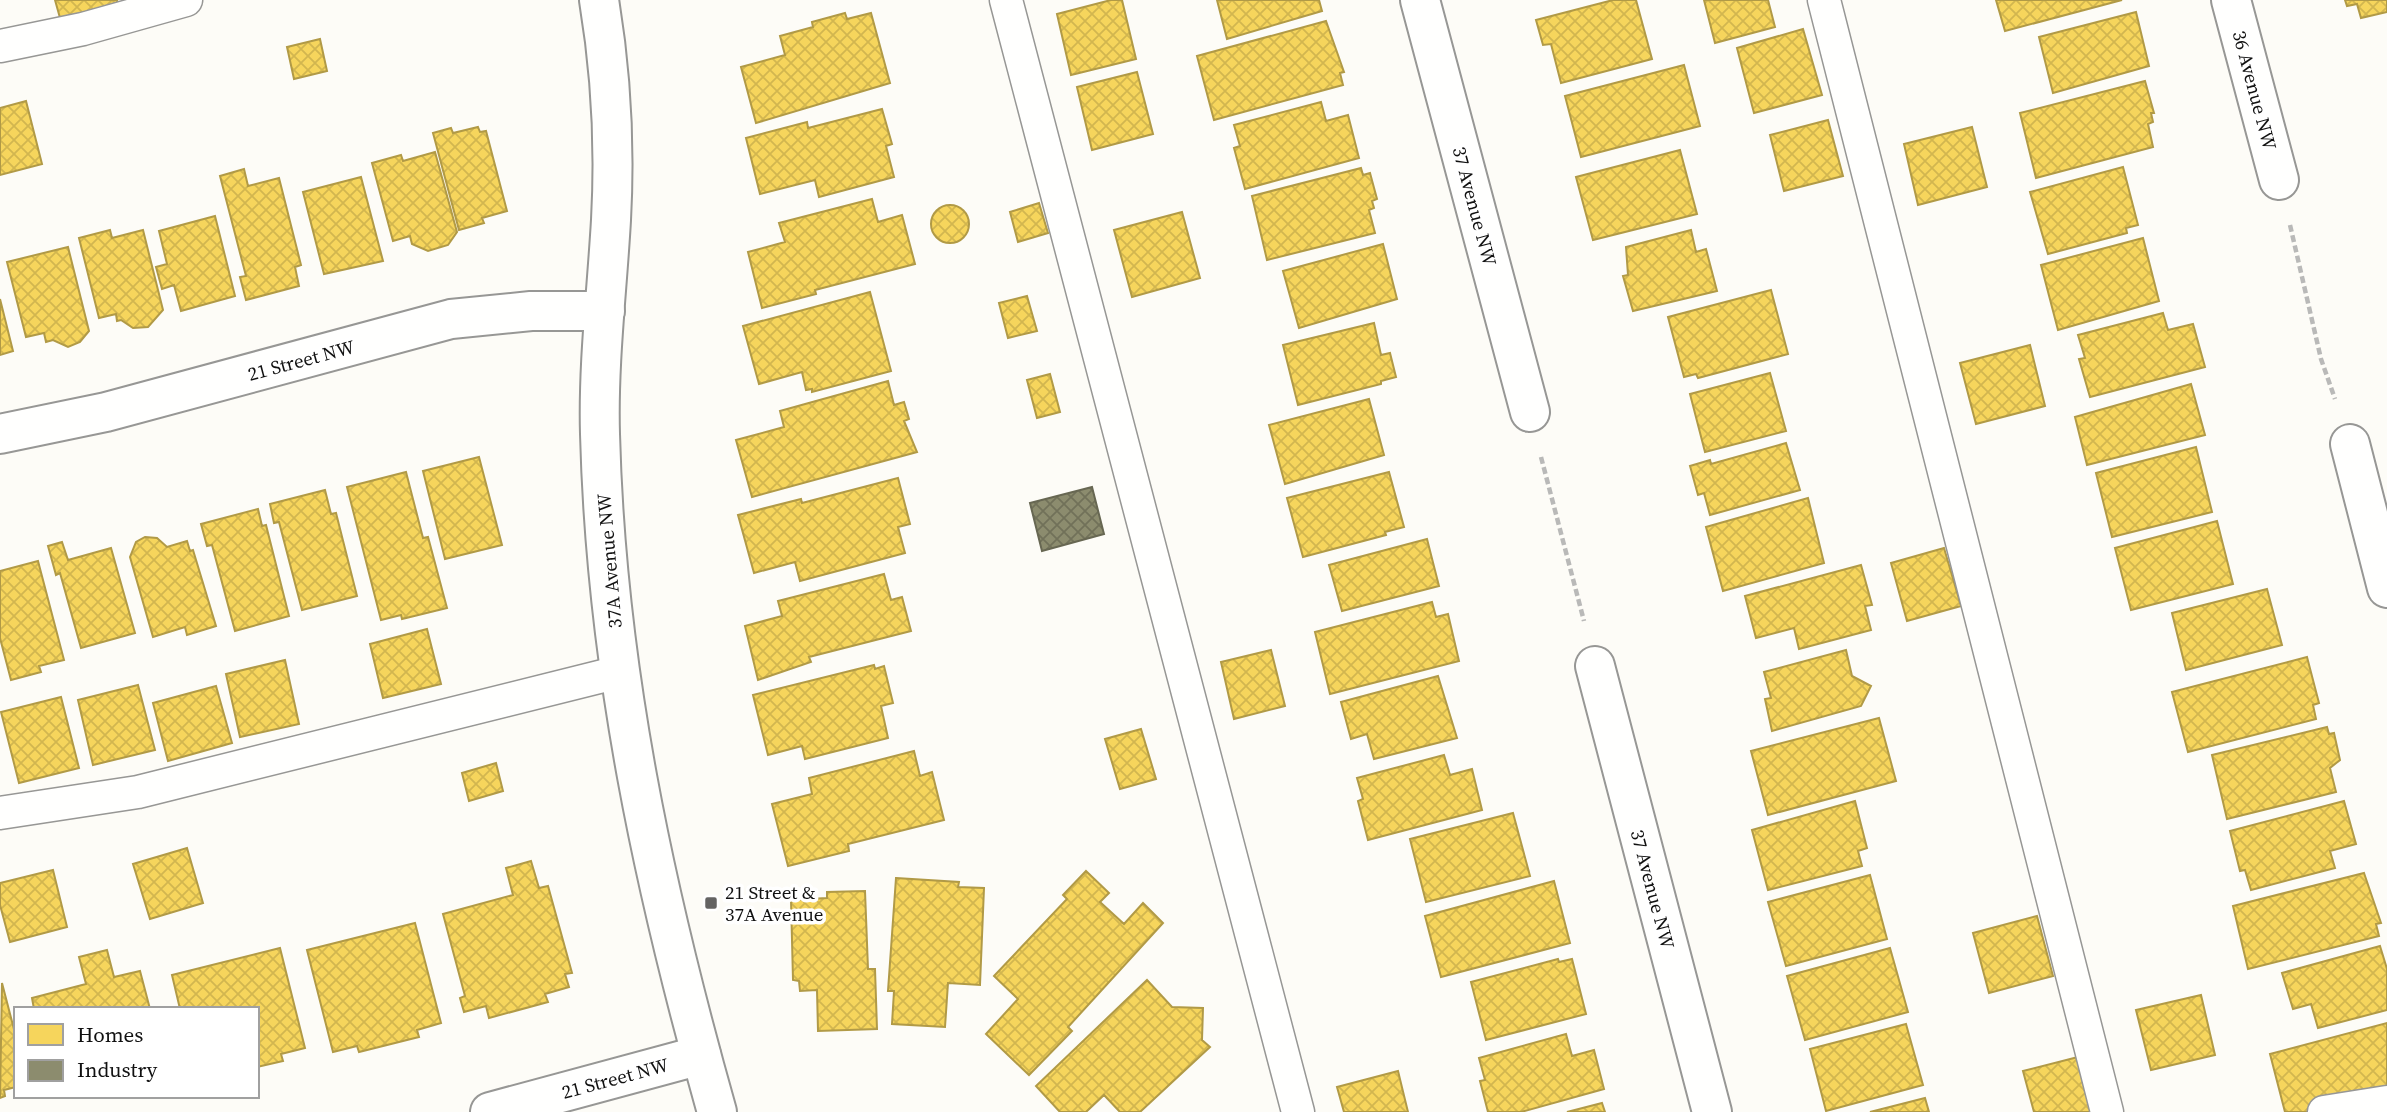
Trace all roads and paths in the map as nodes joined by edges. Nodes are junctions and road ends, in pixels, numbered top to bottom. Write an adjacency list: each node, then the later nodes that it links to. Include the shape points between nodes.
1 (186, 0): 7 (lane)
2 (599, 0): 9 (street, 37A Avenue NW, via 612,130)
3 (1006, 0): 21 (lane)
4 (1420, 0): 10 (street, 37 Avenue NW)
5 (1824, 0): 23 (lane)
6 (2231, 0): 8 (street, 36 Avenue NW)
7 (0, 46)
8 (2278, 180): 12 (path, via 2321,359)
9 (605, 311): 11 (street, 21 Street NW, via 531,311 451,319 106,412); 15 (street, 37A Avenue NW, via 600,432)
10 (1530, 412): 14 (path)
11 (0, 434)
12 (2350, 444): 13 (street)
13 (2387, 588)
14 (1595, 666): 22 (street, 37 Avenue NW)
15 (619, 672): 16 (lane, via 138,792); 17 (street, 37A Avenue NW, via 643,820)
16 (0, 813)
17 (701, 1055): 19 (street, 21 Street NW); 20 (street, 37A Avenue NW)
18 (2387, 1102): 24 (lane)
19 (490, 1112)
20 (717, 1112)
21 (1298, 1112)
22 (1712, 1112)
23 (2107, 1112)
24 (2324, 1112)

